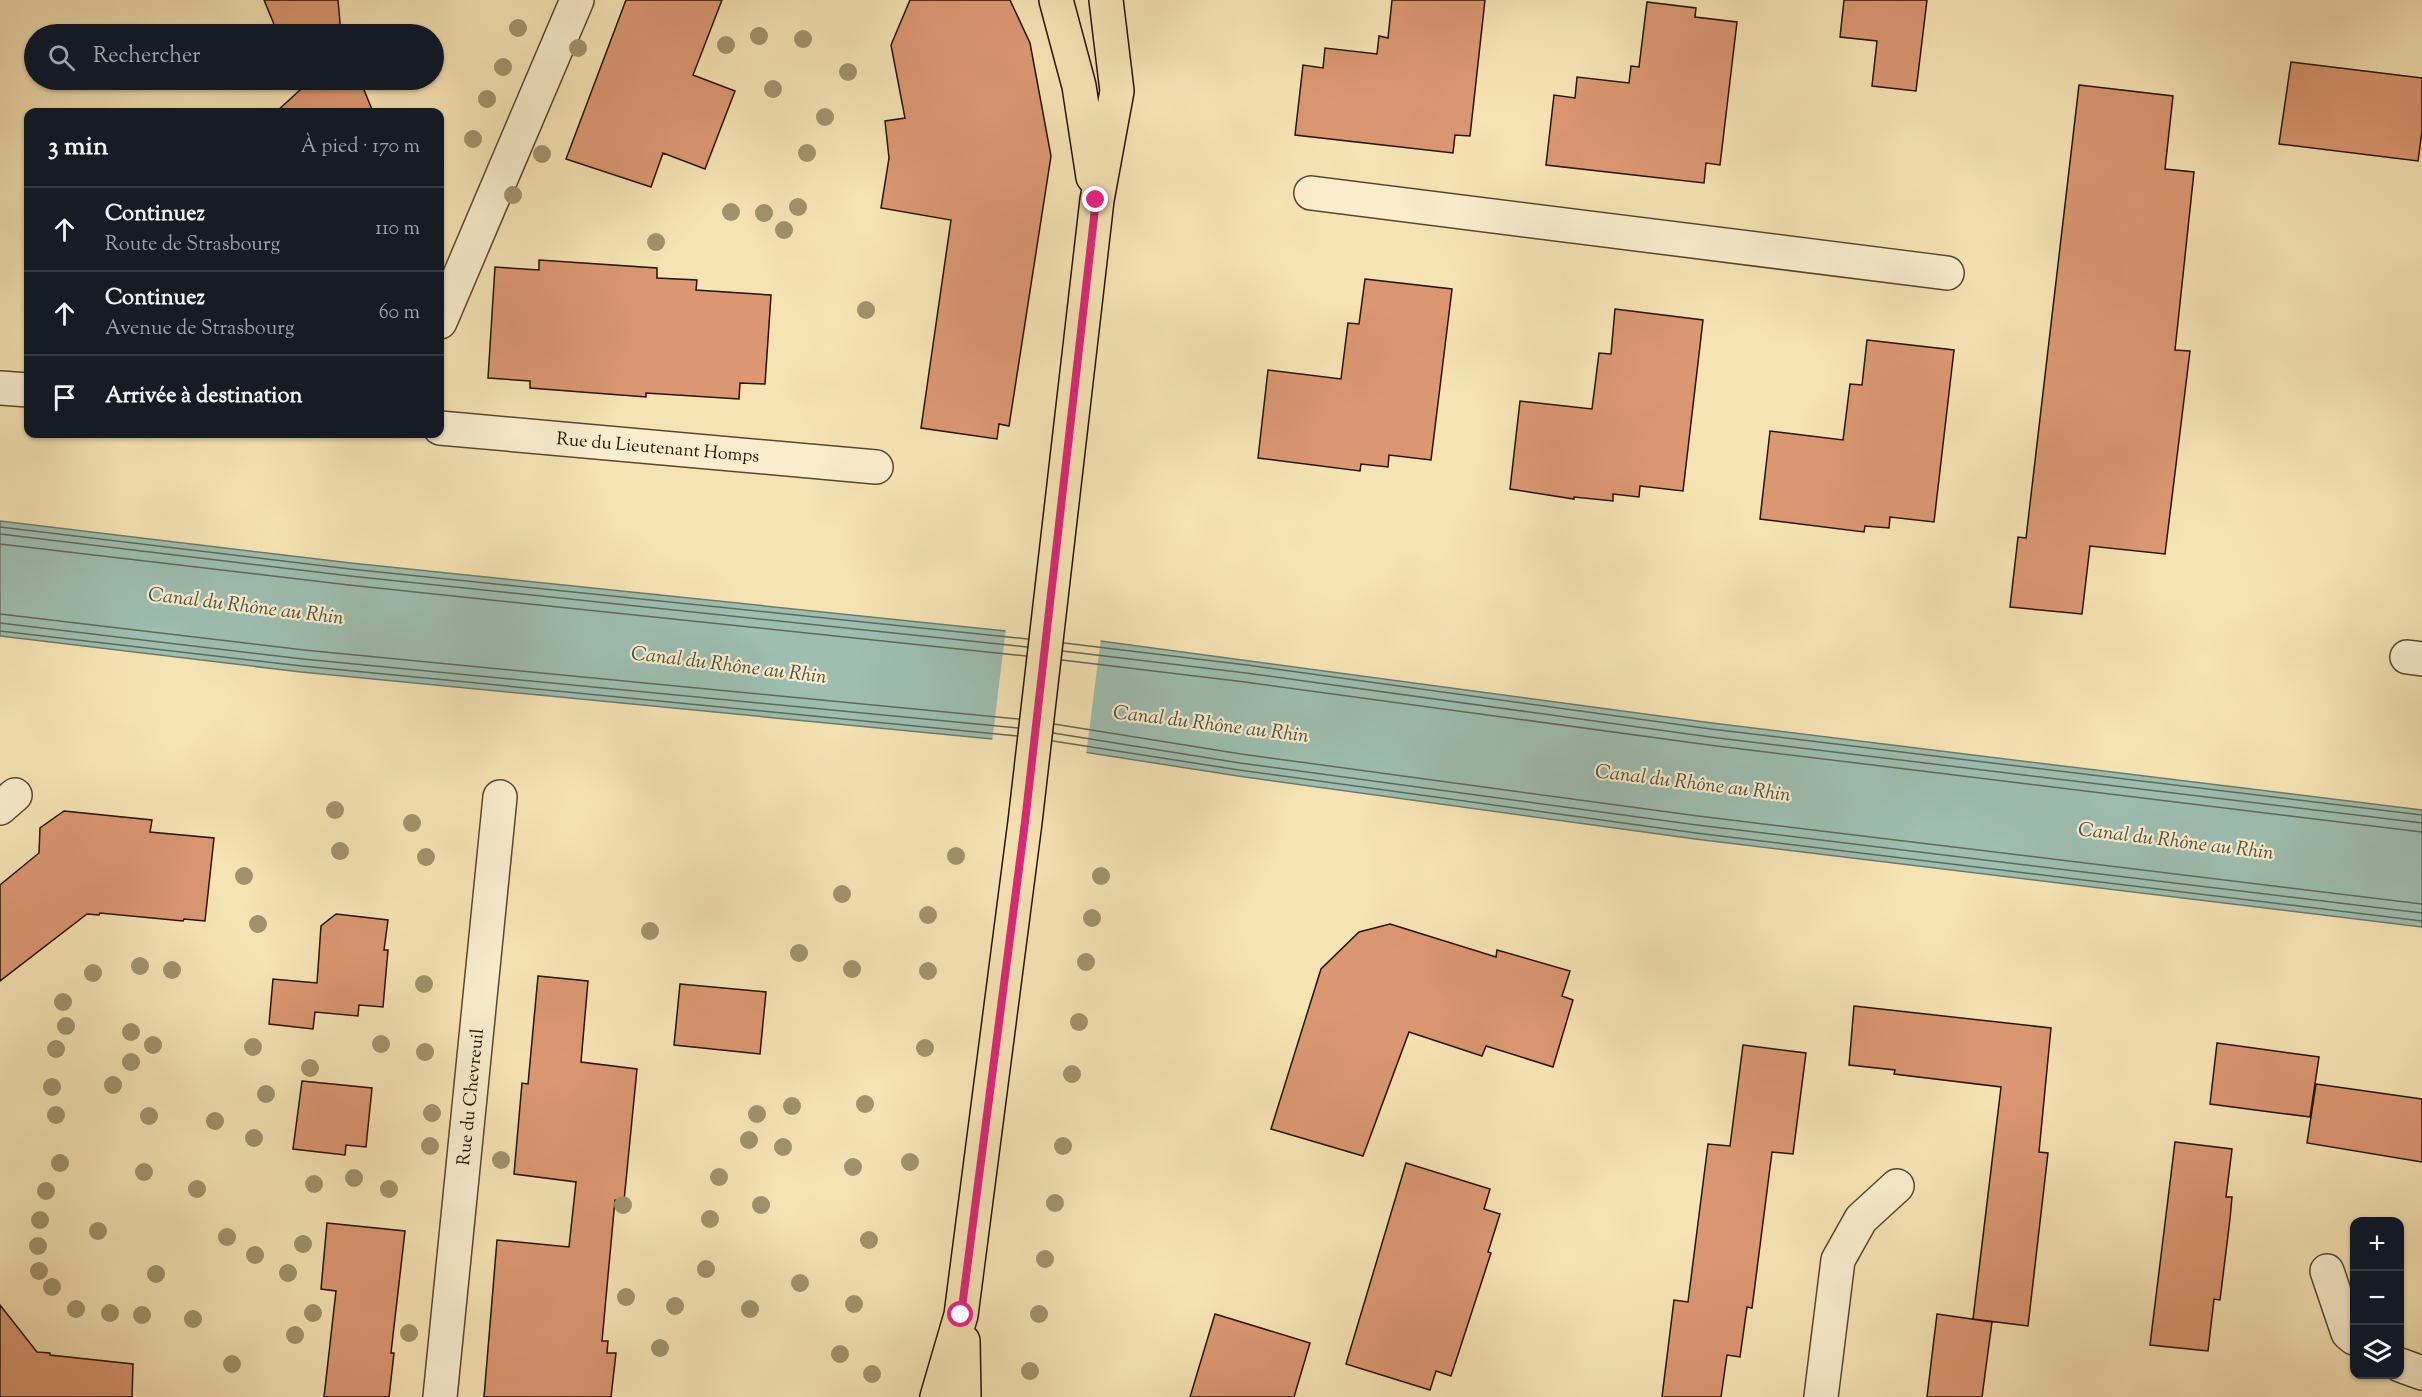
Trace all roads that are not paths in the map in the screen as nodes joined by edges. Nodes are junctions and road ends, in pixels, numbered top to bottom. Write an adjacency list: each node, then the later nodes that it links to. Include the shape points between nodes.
1 (577, 0): 7 (street)
2 (1056, 0): 5 (main road, via 1079,86)
3 (1106, 0): 5 (main road, via 1117,91)
4 (1311, 194): 6 (street)
5 (1096, 200): 15 (main road, via 1025,822)
6 (1947, 273)
7 (444, 313)
8 (0, 388): 9 (street)
9 (24, 390)
10 (444, 428): 11 (street, Rue du Lieutenant Homps)
11 (876, 467)
12 (500, 797): 19 (street, Rue du Chevreuil)
13 (1897, 1186): 22 (street, via 1861,1219 1838,1260)
14 (2328, 1271): 16 (street)
15 (961, 1315): 20 (main road); 21 (main road)
16 (2350, 1334)
17 (2404, 1366): 18 (street)
18 (2422, 1373)
19 (440, 1397)
20 (938, 1397)
21 (964, 1397)
22 (1821, 1397)

